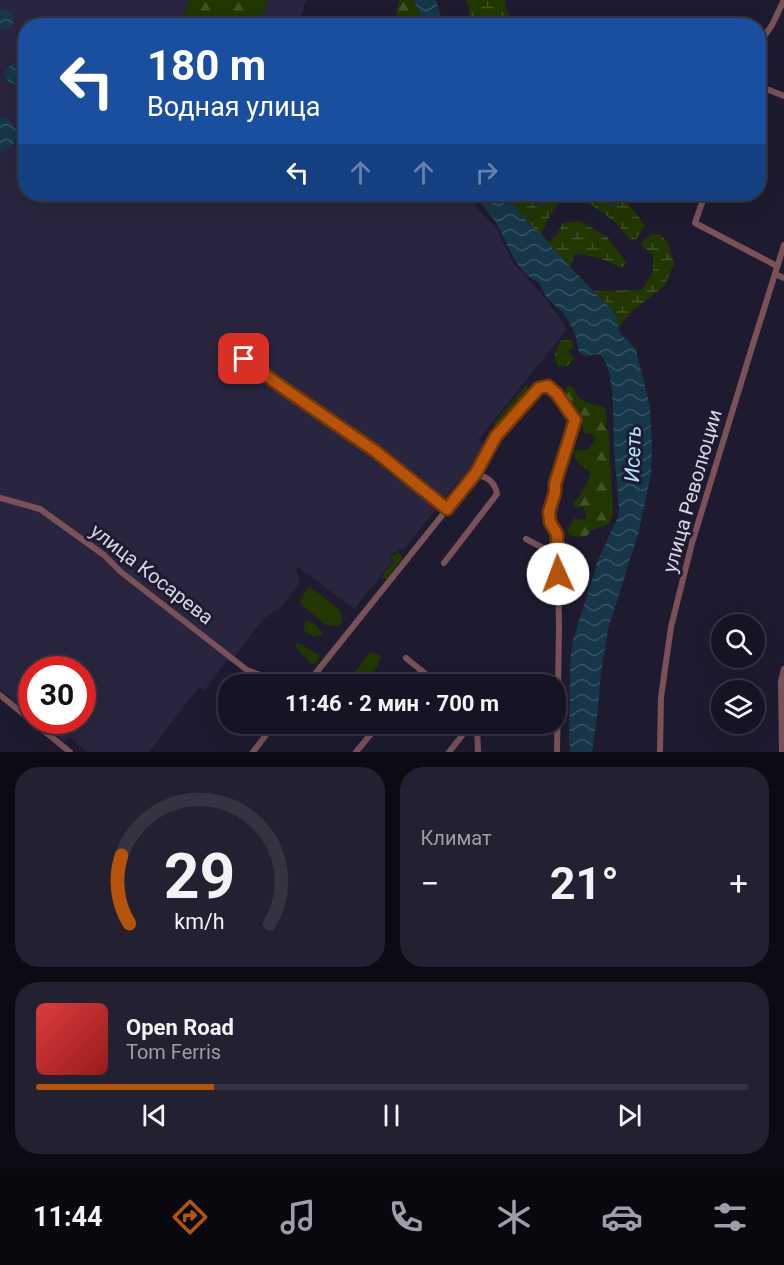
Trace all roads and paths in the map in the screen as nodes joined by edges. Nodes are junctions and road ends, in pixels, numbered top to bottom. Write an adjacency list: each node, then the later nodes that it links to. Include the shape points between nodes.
1 (784, 0): 2 (street)
2 (766, 34)
3 (766, 89): 4 (street)
4 (784, 96)
5 (703, 201): 7 (street, via 695,223)
6 (784, 245): 7 (street, улица Революции)
7 (777, 266): 8 (street, улица Революции)
8 (775, 274): 9 (street); 35 (street, улица Революции, via 699,521 671,627 661,697)
9 (784, 278)
10 (244, 359): 13 (street, via 375,451)
11 (476, 473): 13 (street); 15 (street, via 496,436 539,388 548,386 557,394 575,420 549,512 557,534); 16 (street, via 488,478 497,494)
12 (0, 498): 20 (street, улица Косарева, via 40,509 247,670)
13 (447, 509): 21 (street)
14 (526, 539): 15 (street)
15 (558, 555): 34 (street)
16 (444, 563)
17 (406, 658): 19 (street)
18 (784, 669): 36 (street)
19 (422, 671): 22 (street); 23 (street)
20 (258, 674)
21 (315, 674)
22 (419, 674)
23 (426, 674)
24 (0, 695): 30 (street)
25 (267, 734): 29 (street)
26 (371, 734): 31 (street)
27 (465, 734): 32 (street)
28 (476, 734): 33 (street)
29 (254, 751)
30 (70, 752)
31 (356, 752)
32 (449, 752)
33 (478, 752)
34 (557, 752)
35 (660, 752)
36 (782, 752)

